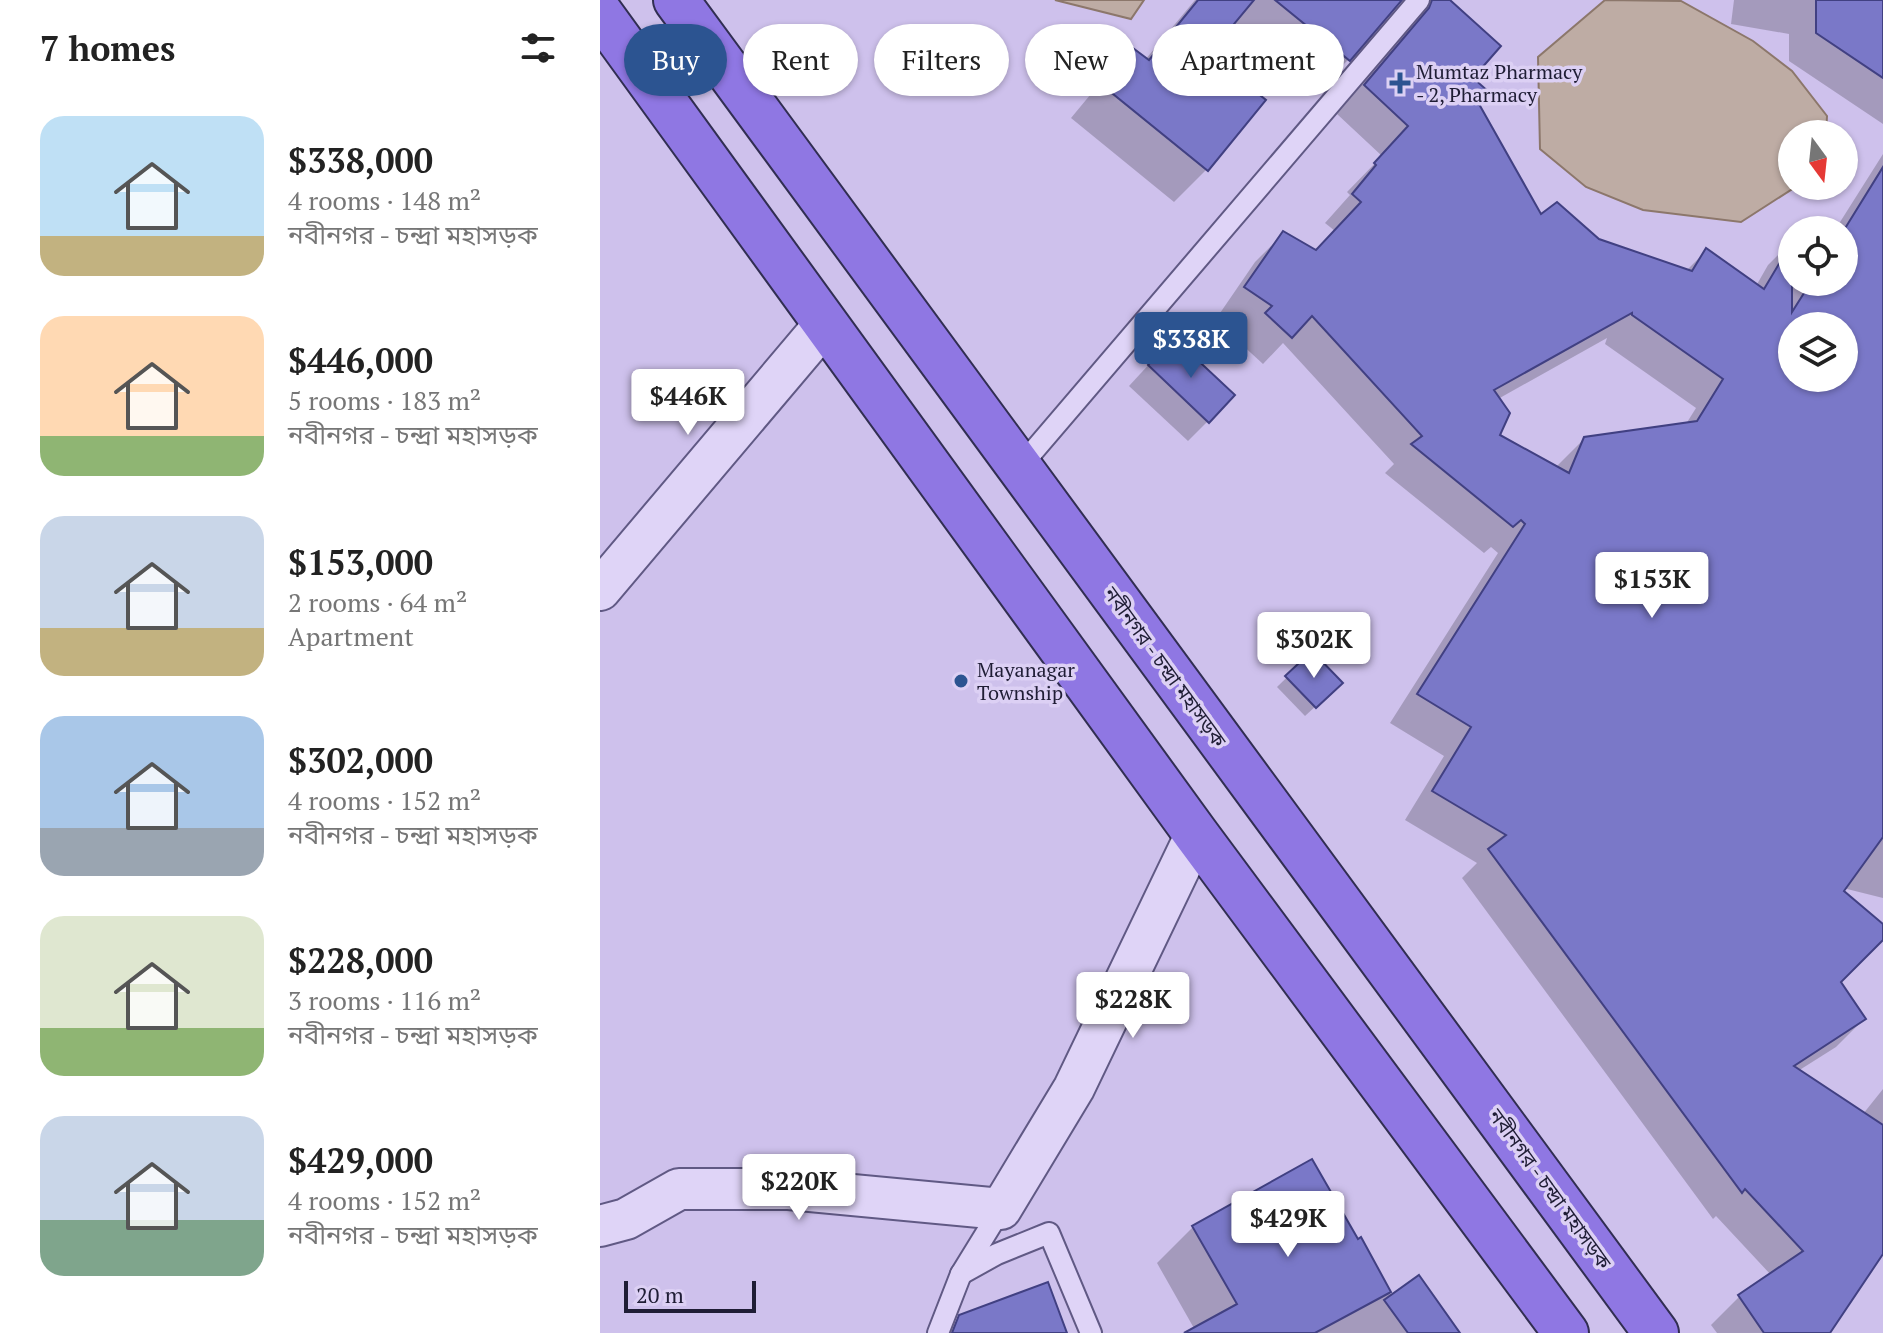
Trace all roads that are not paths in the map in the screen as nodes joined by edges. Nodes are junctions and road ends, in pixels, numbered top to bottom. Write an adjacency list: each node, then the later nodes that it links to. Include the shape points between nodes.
1 (676, 0): 5 (highway, নবীনগর - চন্দ্রা মহাসড়ক)
2 (1419, 0): 5 (lane)
3 (600, 13): 4 (highway)
4 (824, 325): 6 (street); 7 (highway)
5 (1019, 468): 14 (highway, নবীনগর - চন্দ্রা মহাসড়ক)
6 (600, 590)
7 (1196, 834): 8 (street, via 1074,1088); 13 (highway)
8 (1001, 1209): 9 (street, via 789,1189 679,1189 626,1219); 10 (lane)
9 (600, 1226)
10 (961, 1274): 11 (lane); 12 (lane, via 1049,1233)
11 (938, 1333)
12 (1091, 1333)
13 (1566, 1333)
14 (1656, 1333)

